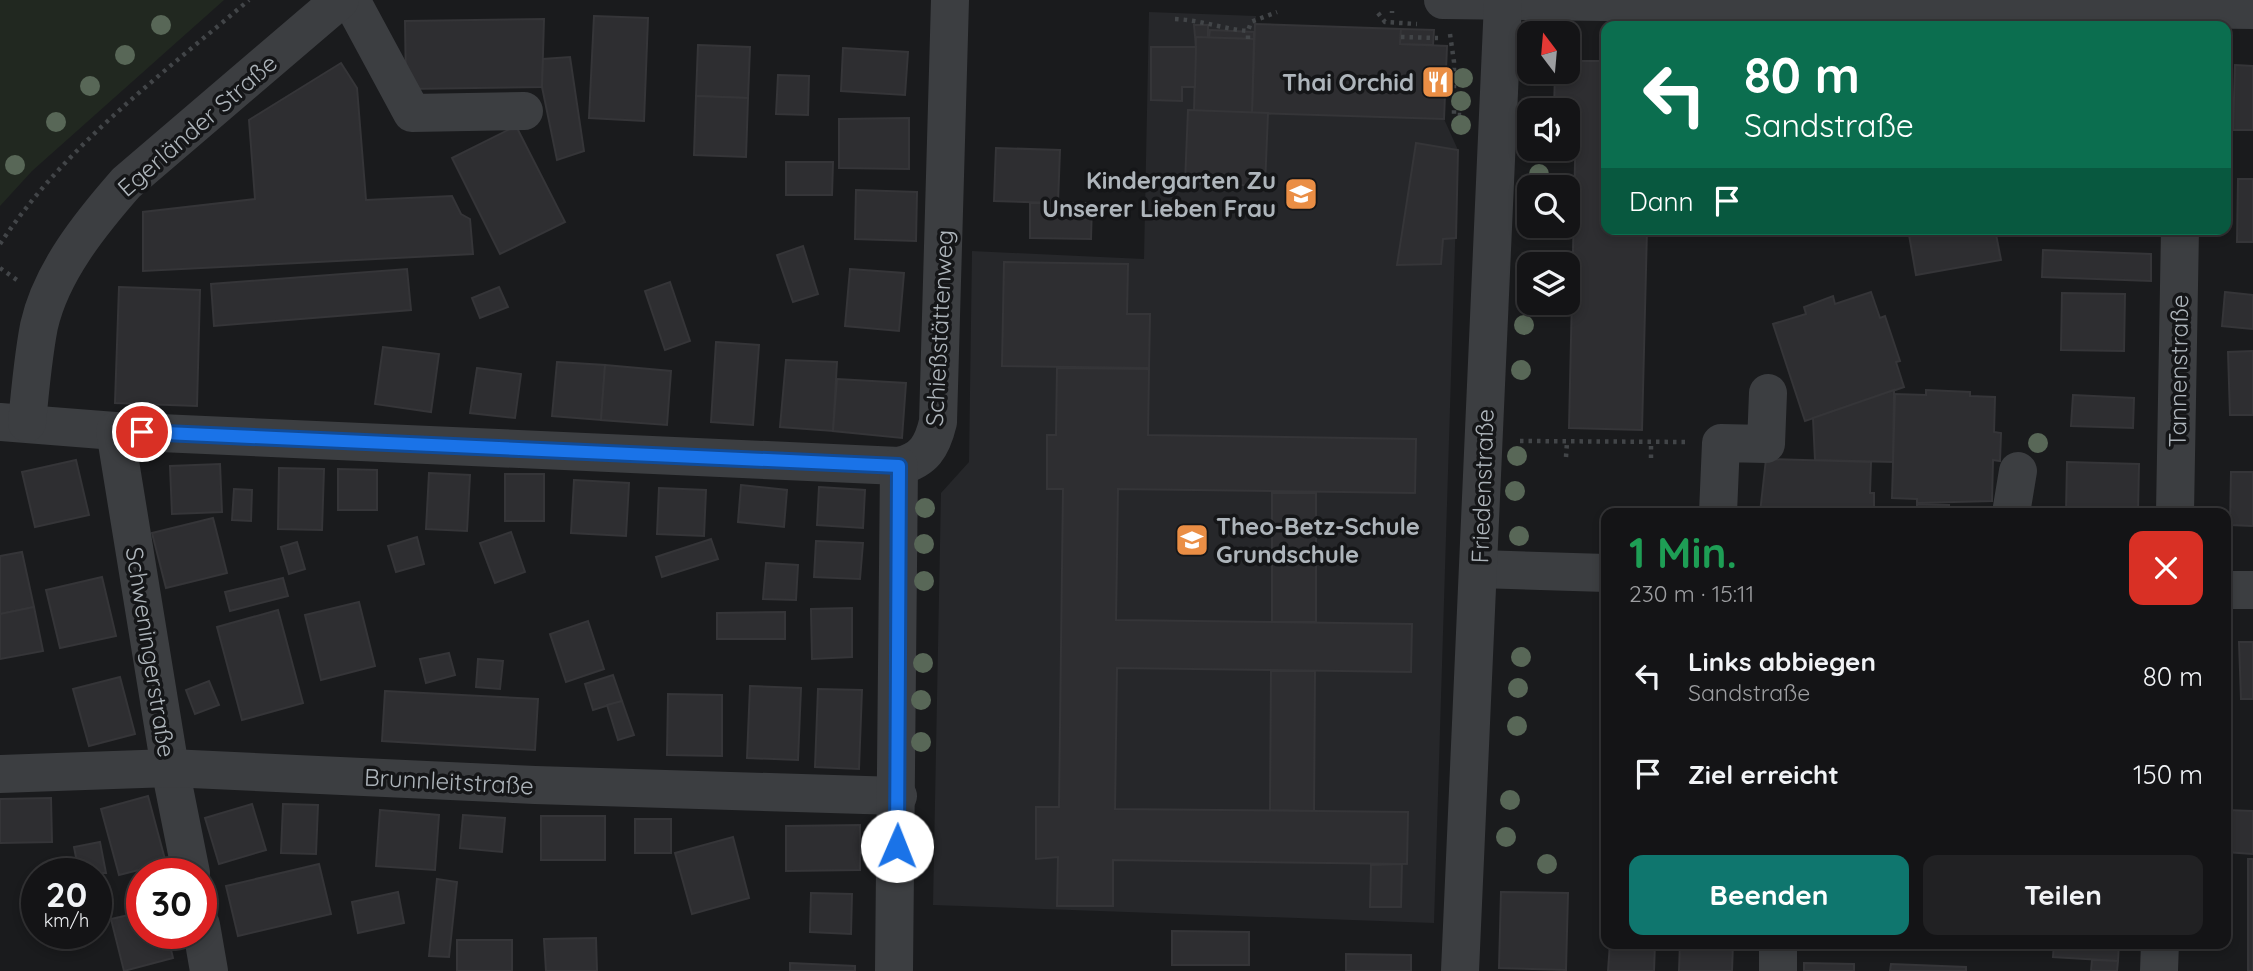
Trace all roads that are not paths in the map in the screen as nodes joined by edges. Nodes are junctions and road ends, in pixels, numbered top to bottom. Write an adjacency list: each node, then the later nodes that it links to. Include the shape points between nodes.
1 (340, 0): 13 (street, Egerländer Straße, via 126,183 102,210 47,301)
2 (351, 0): 10 (street, via 412,113)
3 (950, 0): 15 (street, Schießstättenweg, via 938,422 930,449)
4 (1503, 2): 7 (street); 8 (street); 20 (street, Friedenstraße)
5 (1949, 3): 8 (street); 9 (street)
6 (2253, 9): 9 (street)
7 (1446, 11)
8 (1749, 15)
9 (2184, 17)
10 (524, 111)
11 (2180, 235): 19 (street, Tannenstraße)
12 (1768, 393): 17 (street, via 1766,444 1721,443)
13 (13, 422): 14 (street)
14 (115, 430): 15 (street); 24 (street, Schweningerstraße)
15 (899, 466): 26 (street)
16 (2018, 471): 18 (street)
17 (1718, 508)
18 (2012, 508)
19 (2175, 508)
20 (1479, 569): 21 (street); 33 (street, Friedenstraße)
21 (1601, 573)
22 (2231, 590): 23 (street)
23 (2253, 590)
24 (170, 768): 25 (street, Brunnleitstraße); 26 (street, Brunnleitstraße); 27 (street, Schweningerstraße)
25 (0, 774)
26 (898, 796): 32 (street)
27 (188, 858)
28 (205, 949): 31 (street)
29 (1779, 949): 34 (street)
30 (2160, 949): 35 (street)
31 (209, 971)
32 (894, 971)
33 (1460, 971)
34 (1778, 971)
35 (2159, 971)

